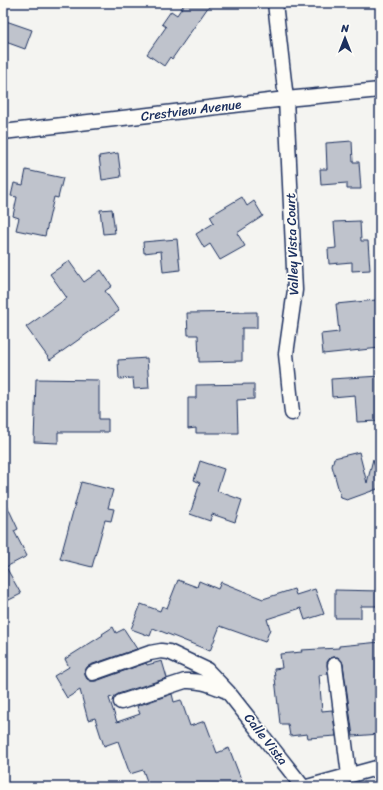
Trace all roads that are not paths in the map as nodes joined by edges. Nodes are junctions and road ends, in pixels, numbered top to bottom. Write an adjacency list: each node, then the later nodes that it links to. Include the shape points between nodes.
1 (275, 3): 3 (street, Valley Vista Court)
2 (380, 90): 3 (street, Crestview Avenue)
3 (286, 99): 4 (street, Crestview Avenue); 5 (street, Valley Vista Court, via 295,290 286,354)
4 (3, 132)
5 (292, 413)
6 (335, 664): 11 (street)
7 (93, 673): 8 (street, Calle Vista, via 150,653 169,652 207,670)
8 (228, 692): 9 (street, via 202,682 185,681); 12 (street, Calle Vista)
9 (122, 702)
10 (380, 767): 11 (street)
11 (349, 775): 13 (street)
12 (303, 787)
13 (307, 787)

